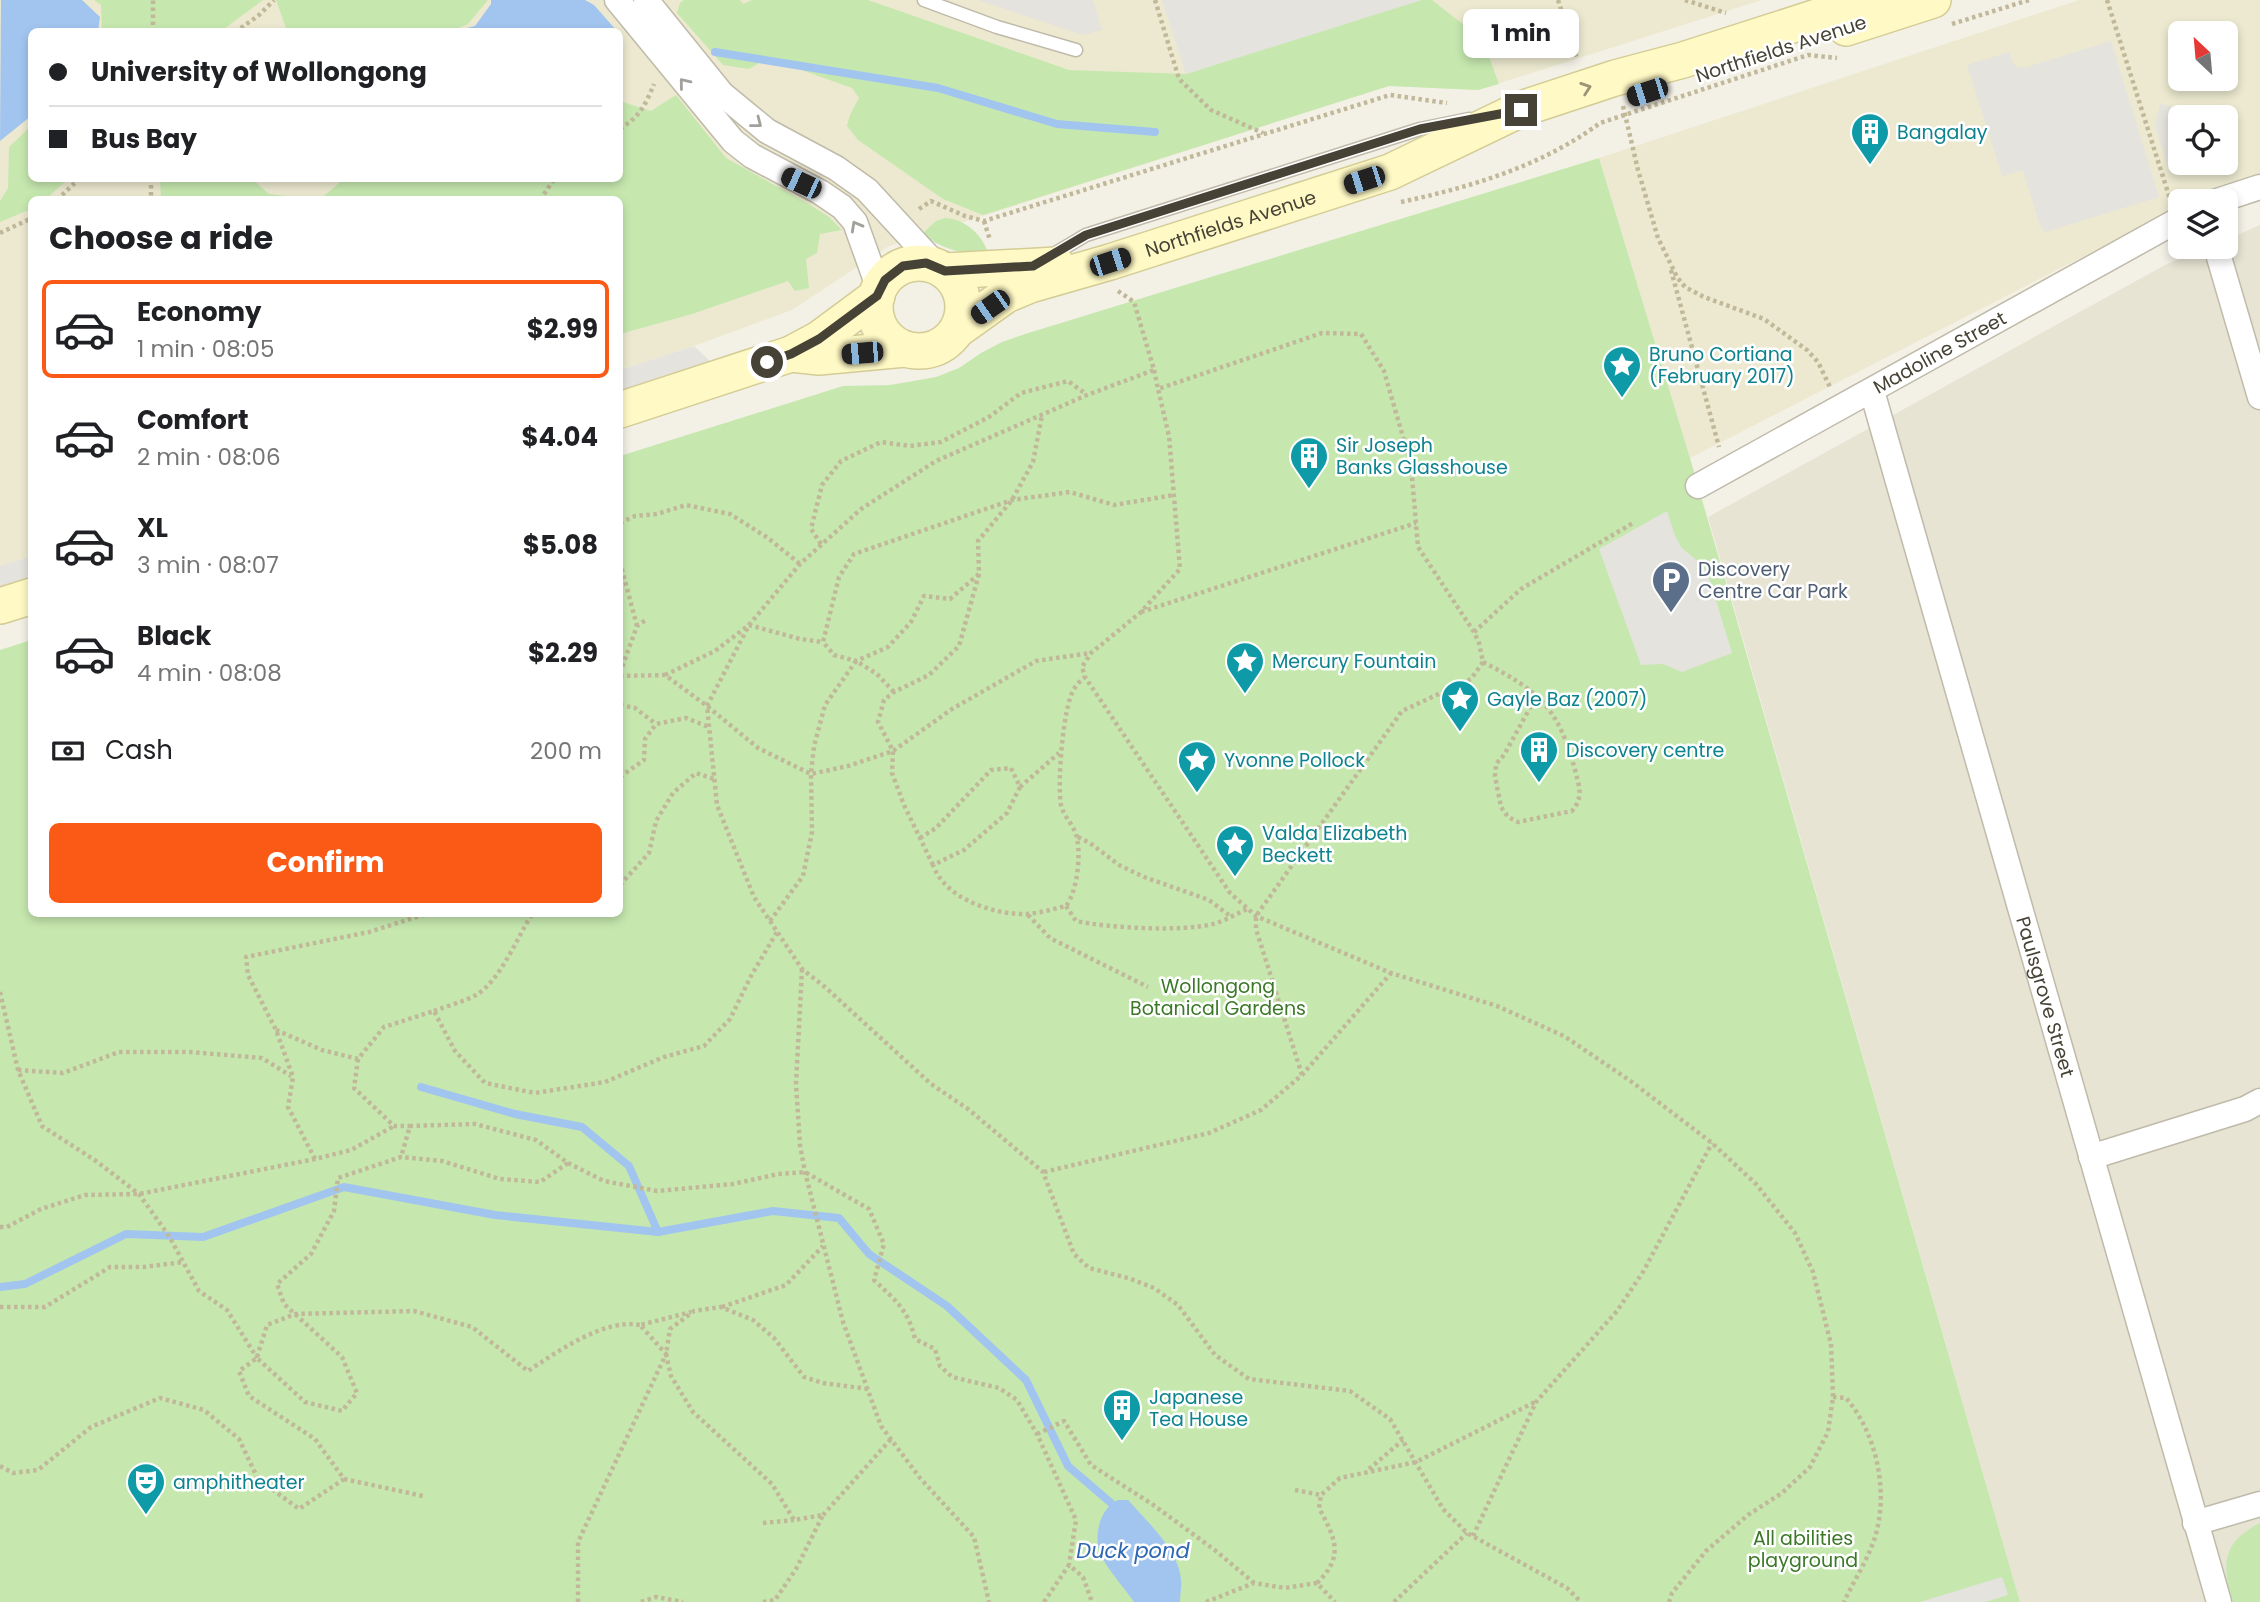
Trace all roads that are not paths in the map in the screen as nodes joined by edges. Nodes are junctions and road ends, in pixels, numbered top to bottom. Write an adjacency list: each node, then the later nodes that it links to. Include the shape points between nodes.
1 (617, 0): 16 (street, one-way to 1, via 855,222 842,207 733,141)
2 (646, 0): 14 (street, one-way to 14, via 722,94 767,131 867,190)
3 (924, 0): 6 (lane)
4 (1870, 0): 7 (main road, Northfields Avenue, one-way to 4)
5 (1941, 13): 9 (main road, Northfields Avenue, via 1621,100 1442,164)
6 (1076, 50)
7 (1521, 110): 9 (main road, Northfields Avenue); 13 (lane, via 1420,129 1086,235)
8 (2260, 187): 10 (street)
9 (1392, 188): 15 (main road, Northfields Avenue)
10 (2238, 194)
11 (2168, 215): 20 (street, Madoline Street)
12 (2220, 259): 21 (street)
13 (1033, 266): 14 (main road, Northfields Avenue); 15 (main road, Northfields Avenue)
14 (941, 269): 16 (main road, via 926,263 903,266 885,280); 17 (main road, via 963,298)
15 (1119, 274): 17 (main road, Northfields Avenue, via 1030,285 1006,295)
16 (878, 293): 18 (main road, via 875,307 881,328); 19 (main road, via 819,339)
17 (957, 330): 18 (main road, via 929,350)
18 (905, 349): 19 (main road, via 819,357)
19 (791, 354): 22 (main road)
20 (1872, 391): 23 (street, Madoline Street); 27 (street, Paulsgrove Street)
21 (2260, 397)
22 (623, 409)
23 (1699, 486)
24 (28, 597): 25 (main road)
25 (0, 606)
26 (2260, 1101): 27 (street)
27 (2091, 1157): 29 (street, Paulsgrove Street)
28 (2260, 1504): 29 (street)
29 (2195, 1523): 30 (street, Paulsgrove Street)
30 (2219, 1602)

